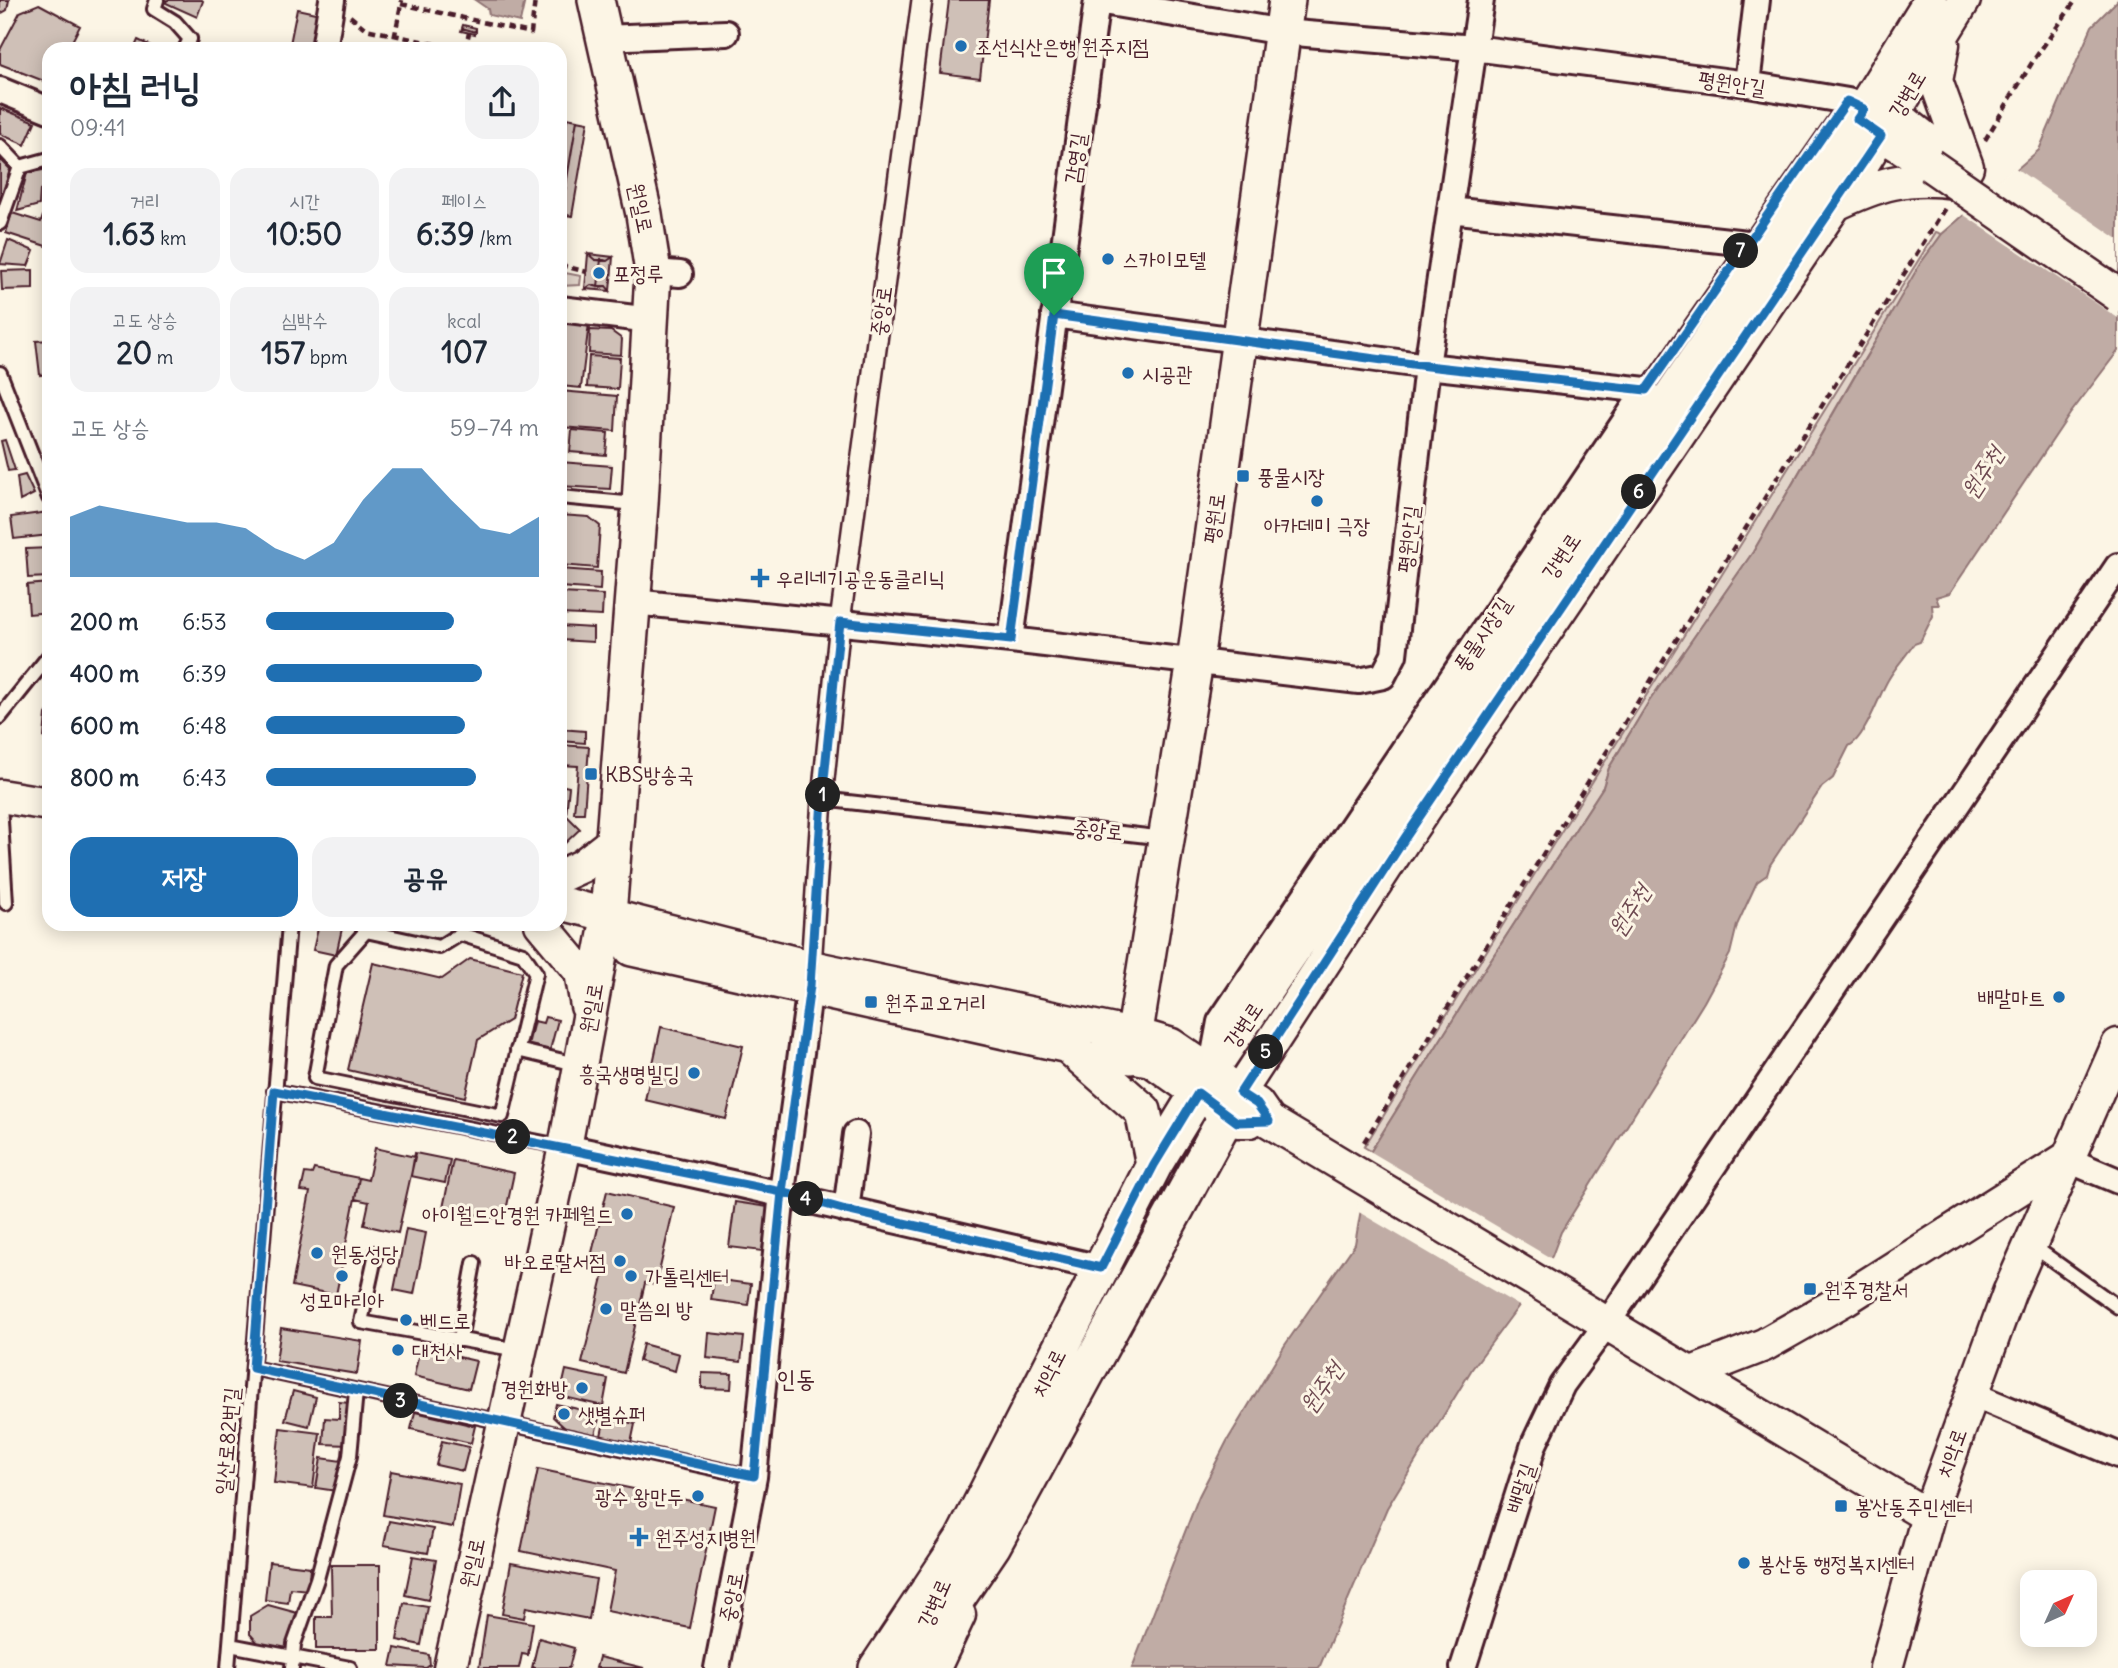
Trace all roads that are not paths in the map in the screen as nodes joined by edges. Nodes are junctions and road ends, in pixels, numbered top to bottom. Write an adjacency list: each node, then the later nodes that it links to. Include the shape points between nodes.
1 (157, 0): 16 (lane, via 154,9 175,22)
2 (596, 0): 15 (main road, 원일로)
3 (922, 0): 45 (street, 중앙로)
4 (1481, 0): 18 (street, 평원안길)
5 (1757, 0): 19 (street)
6 (1913, 0): 14 (street)
7 (1930, 0): 14 (street, 강변로)
8 (1964, 0): 12 (street, 강변로)
9 (1097, 1): 11 (street, 평원안길); 34 (street, 감영길)
10 (331, 6): 17 (street)
11 (1285, 16): 18 (street, 평원안길); 36 (main road, 평원로)
12 (1946, 29): 22 (street, 강변로); 26 (street, via 1936,81)
13 (726, 33): 15 (street)
14 (1910, 33): 22 (street, 강변로)
15 (603, 38): 35 (main road, 원일로, via 644,214 666,273)
16 (189, 42)
17 (325, 42)
18 (1474, 48): 19 (street, 평원안길); 28 (street, 평원안길)
19 (1747, 84): 22 (street, 평원안길)
20 (0, 90): 21 (street)
21 (42, 107)
22 (1869, 113): 26 (street); 27 (street, 강변로); 30 (lane, 풍물시장길); 69 (street, 강변로)
23 (0, 146): 25 (lane)
24 (42, 161): 25 (lane)
25 (20, 167): 29 (lane)
26 (1945, 167): 27 (street, via 1889,182); 31 (street); 32 (street, bridge)
27 (1833, 205): 71 (street, 강변로, via 1405,838)
28 (1450, 210): 30 (street); 37 (street, 평원안길)
29 (0, 223)
30 (1746, 243): 39 (lane, 풍물시장길)
31 (2118, 271)
32 (2118, 295)
33 (567, 310): 35 (street)
34 (1054, 315): 36 (street); 46 (street, 감영길)
35 (651, 320): 42 (main road, 원일로)
36 (1239, 341): 37 (street); 47 (main road, 평원로)
37 (1427, 366): 39 (street); 47 (street, 평원안길, via 1394,655 1383,676 1359,681)
38 (0, 373): 40 (lane)
39 (1646, 390): 69 (street, 풍물시장길, via 1220,1022)
40 (42, 478)
41 (567, 499): 42 (lane)
42 (640, 504): 44 (main road, 원일로)
43 (2118, 566): 84 (street, 배말길)
44 (633, 602): 45 (street); 55 (main road, 원일로)
45 (840, 622): 46 (street); 51 (street, 중앙로)
46 (1011, 640): 47 (street)
47 (1195, 661): 54 (main road, 평원로)
48 (42, 665): 49 (lane)
49 (0, 717)
50 (0, 796): 52 (street)
51 (822, 799): 54 (lane, 중앙로); 62 (street, 중앙로)
52 (42, 803)
53 (0, 804): 57 (lane)
54 (1166, 838): 65 (main road, 평원로)
55 (614, 841): 56 (street); 59 (main road, 원일로)
56 (567, 873)
57 (6, 903)
58 (567, 905): 59 (street)
59 (608, 915): 62 (main road, via 632,948); 63 (street, 원일로)
60 (288, 931): 70 (lane, 일산로82번길)
61 (547, 931): 63 (street, via 581,972)
62 (810, 977): 64 (main road); 65 (street); 77 (street, 중앙로)
63 (589, 1019): 68 (street, 원일로)
64 (1068, 1045): 65 (street); 75 (main road, via 1143,1111)
65 (1132, 1045): 69 (main road, via 1170,1046)
66 (2118, 1045): 74 (street, 치악로)
67 (517, 1050): 67 (lane, via 502,1116 315,1078 336,965 366,931 439,947 460,934 523,954 536,973); 68 (lane)
68 (580, 1065): 73 (street, 원일로)
69 (1204, 1083): 71 (main road); 75 (main road, 치악로)
70 (274, 1091): 73 (lane); 87 (lane, 일산로82번길)
71 (1234, 1104): 84 (street, via 1237,1122 1269,1121); 95 (main road, 치악로)
72 (856, 1134): 78 (street)
73 (565, 1147): 77 (street); 86 (street, 원일로)
74 (2066, 1159): 76 (street); 79 (street, 치악로); 88 (street, via 1764,1346)
75 (1154, 1165): 82 (main road, 치악로)
76 (2118, 1181)
77 (782, 1192): 78 (street); 93 (street, 중앙로)
78 (846, 1210): 82 (street)
79 (2030, 1244): 83 (lane); 90 (street, 치악로)
80 (376, 1254): 85 (lane, via 361,1322)
81 (474, 1263): 85 (lane)
82 (1101, 1268): 95 (main road, 치악로)
83 (2118, 1307)
84 (1599, 1316): 88 (street); 105 (street, 배말길, via 1534,1444)
85 (460, 1340): 86 (lane)
86 (519, 1350): 91 (street, 원일로)
87 (253, 1368): 89 (lane); 96 (lane, 일산로82번길)
88 (1692, 1373): 94 (street)
89 (356, 1391): 91 (lane); 97 (lane, via 350,1456)
90 (1972, 1394): 92 (street); 94 (street, 치악로)
91 (502, 1423): 93 (lane); 100 (street, 원일로)
92 (2118, 1455)
93 (754, 1476): 101 (street, 중앙로)
94 (1928, 1516): 106 (street, 치악로)
95 (978, 1542): 102 (main road, 치악로); 103 (main road, 강변로); 104 (street, 강변로)
96 (230, 1645): 97 (lane); 98 (lane, 일산로82번길)
97 (292, 1663): 99 (lane)
98 (228, 1668)
99 (350, 1668)
100 (450, 1668)
101 (718, 1668)
102 (877, 1668)
103 (907, 1668)
104 (934, 1668)
105 (1463, 1668)
106 (1886, 1668)

